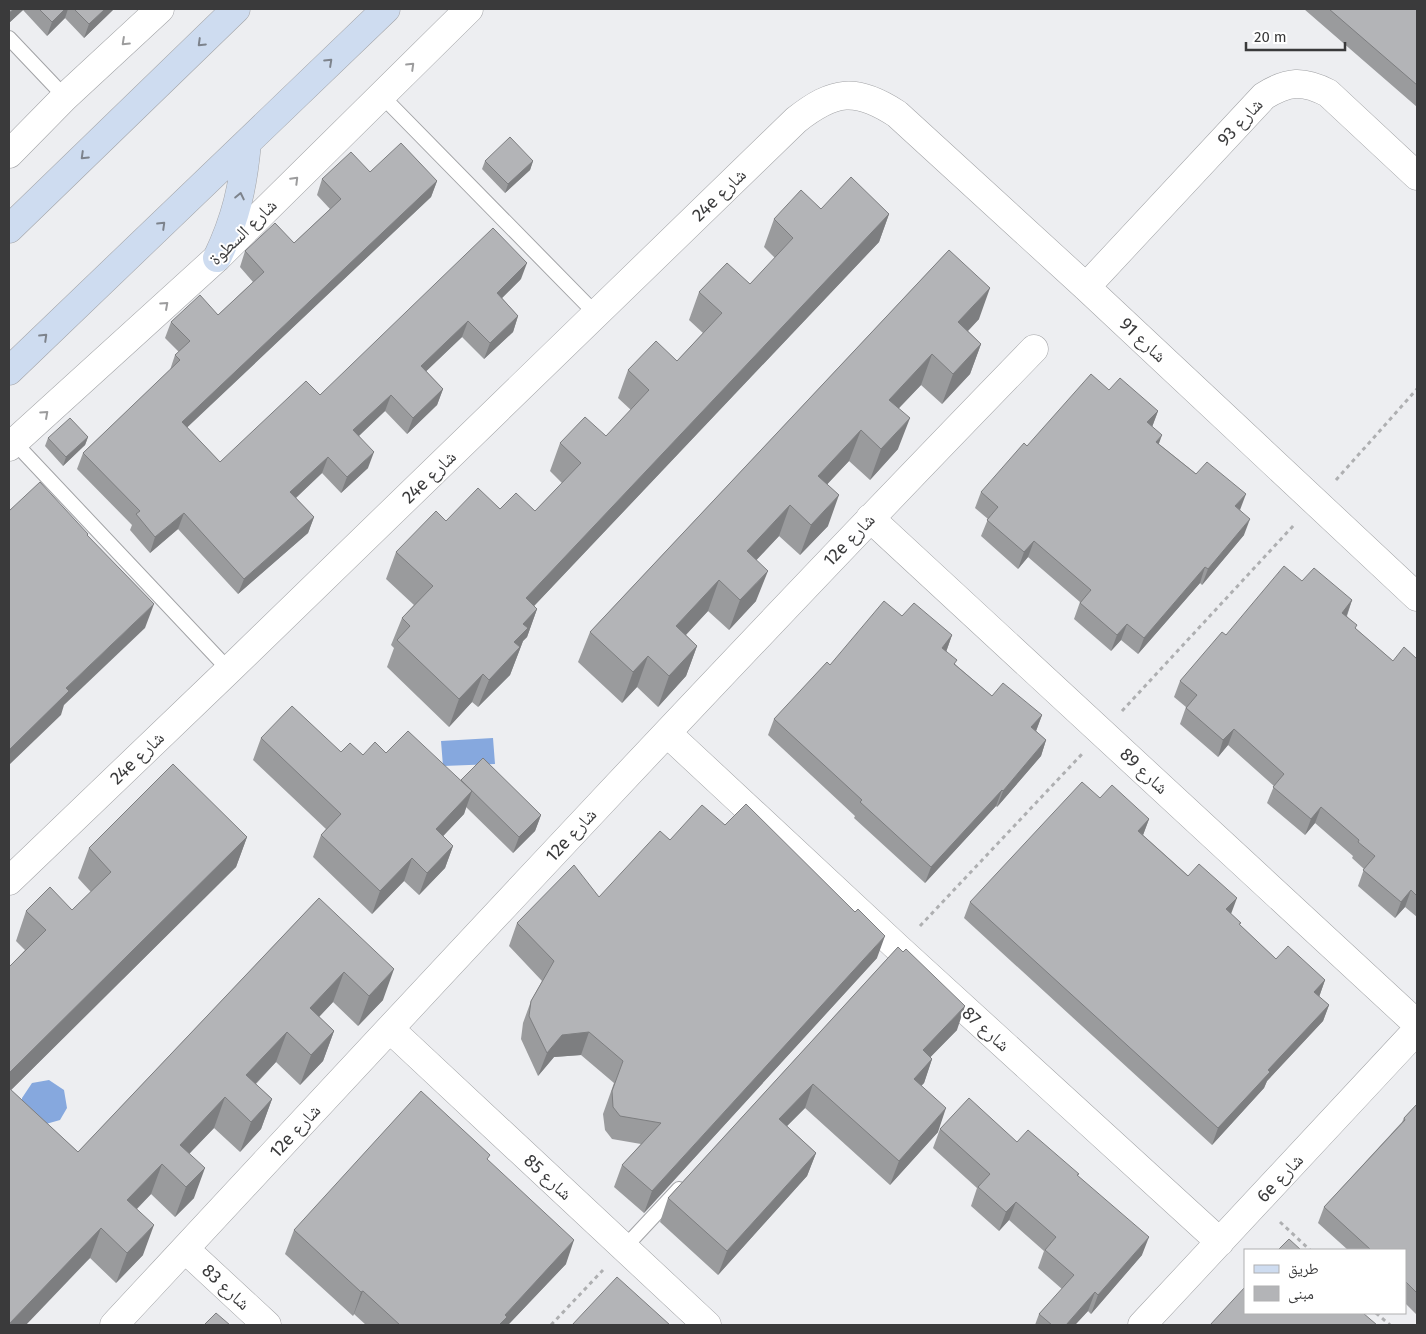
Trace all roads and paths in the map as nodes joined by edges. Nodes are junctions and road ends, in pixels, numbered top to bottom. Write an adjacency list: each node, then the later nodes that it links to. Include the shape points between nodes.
1 (160, 9): 8 (street, one-way to 8)
2 (236, 9): 12 (main road, one-way to 12)
3 (386, 9): 9 (main road, one-way to 3)
4 (469, 9): 6 (street, شارع السطوة, one-way to 4)
5 (9, 38): 8 (lane)
6 (381, 95): 13 (street, شارع السطوة, one-way to 6); 15 (lane)
7 (860, 95): 14 (street, شارع 91, via 897,114); 15 (street, 24e شارع, via 837,97 815,106 796,120)
8 (65, 97): 10 (street)
9 (247, 143): 13 (main road, one-way to 9, via 239,202); 17 (main road, one-way to 9)
10 (9, 154)
11 (1417, 176): 14 (street, شارع 93, via 1328,93 1313,85 1296,83 1278,87 1264,96)
12 (9, 229)
13 (217, 258): 19 (street, شارع السطوة, one-way to 13)
14 (1086, 287): 20 (street, شارع 91)
15 (596, 314): 23 (street, 24e شارع)
16 (1034, 350): 21 (street, 12e شارع)
17 (9, 371)
18 (1417, 389): 20 (path)
19 (11, 444): 23 (lane)
20 (1315, 502): 22 (street, شارع 91); 25 (path)
21 (870, 518): 24 (street, 12e شارع); 25 (street, شارع 89)
22 (1417, 597)
23 (229, 670): 26 (street, 24e شارع)
24 (667, 733): 27 (street, شارع 87); 29 (street, 12e شارع)
25 (1103, 733): 27 (path); 28 (street, شارع 89)
26 (9, 881)
27 (895, 952): 33 (street, شارع 87)
28 (1417, 1024)
29 (390, 1029): 34 (street, شارع 85); 35 (street, 12e شارع)
30 (1417, 1030): 32 (street, 6e شارع)
31 (684, 1182): 34 (lane)
32 (1258, 1202): 33 (street, 6e شارع); 36 (path)
33 (1220, 1242): 42 (street, 6e شارع)
34 (624, 1248): 40 (path); 41 (street, شارع 85)
35 (185, 1249): 38 (street, 12e شارع); 39 (street, شارع 83)
36 (1309, 1249)
37 (1377, 1314): 43 (path)
38 (114, 1325)
39 (267, 1325)
40 (551, 1325)
41 (707, 1325)
42 (1142, 1325)
43 (1390, 1325)

